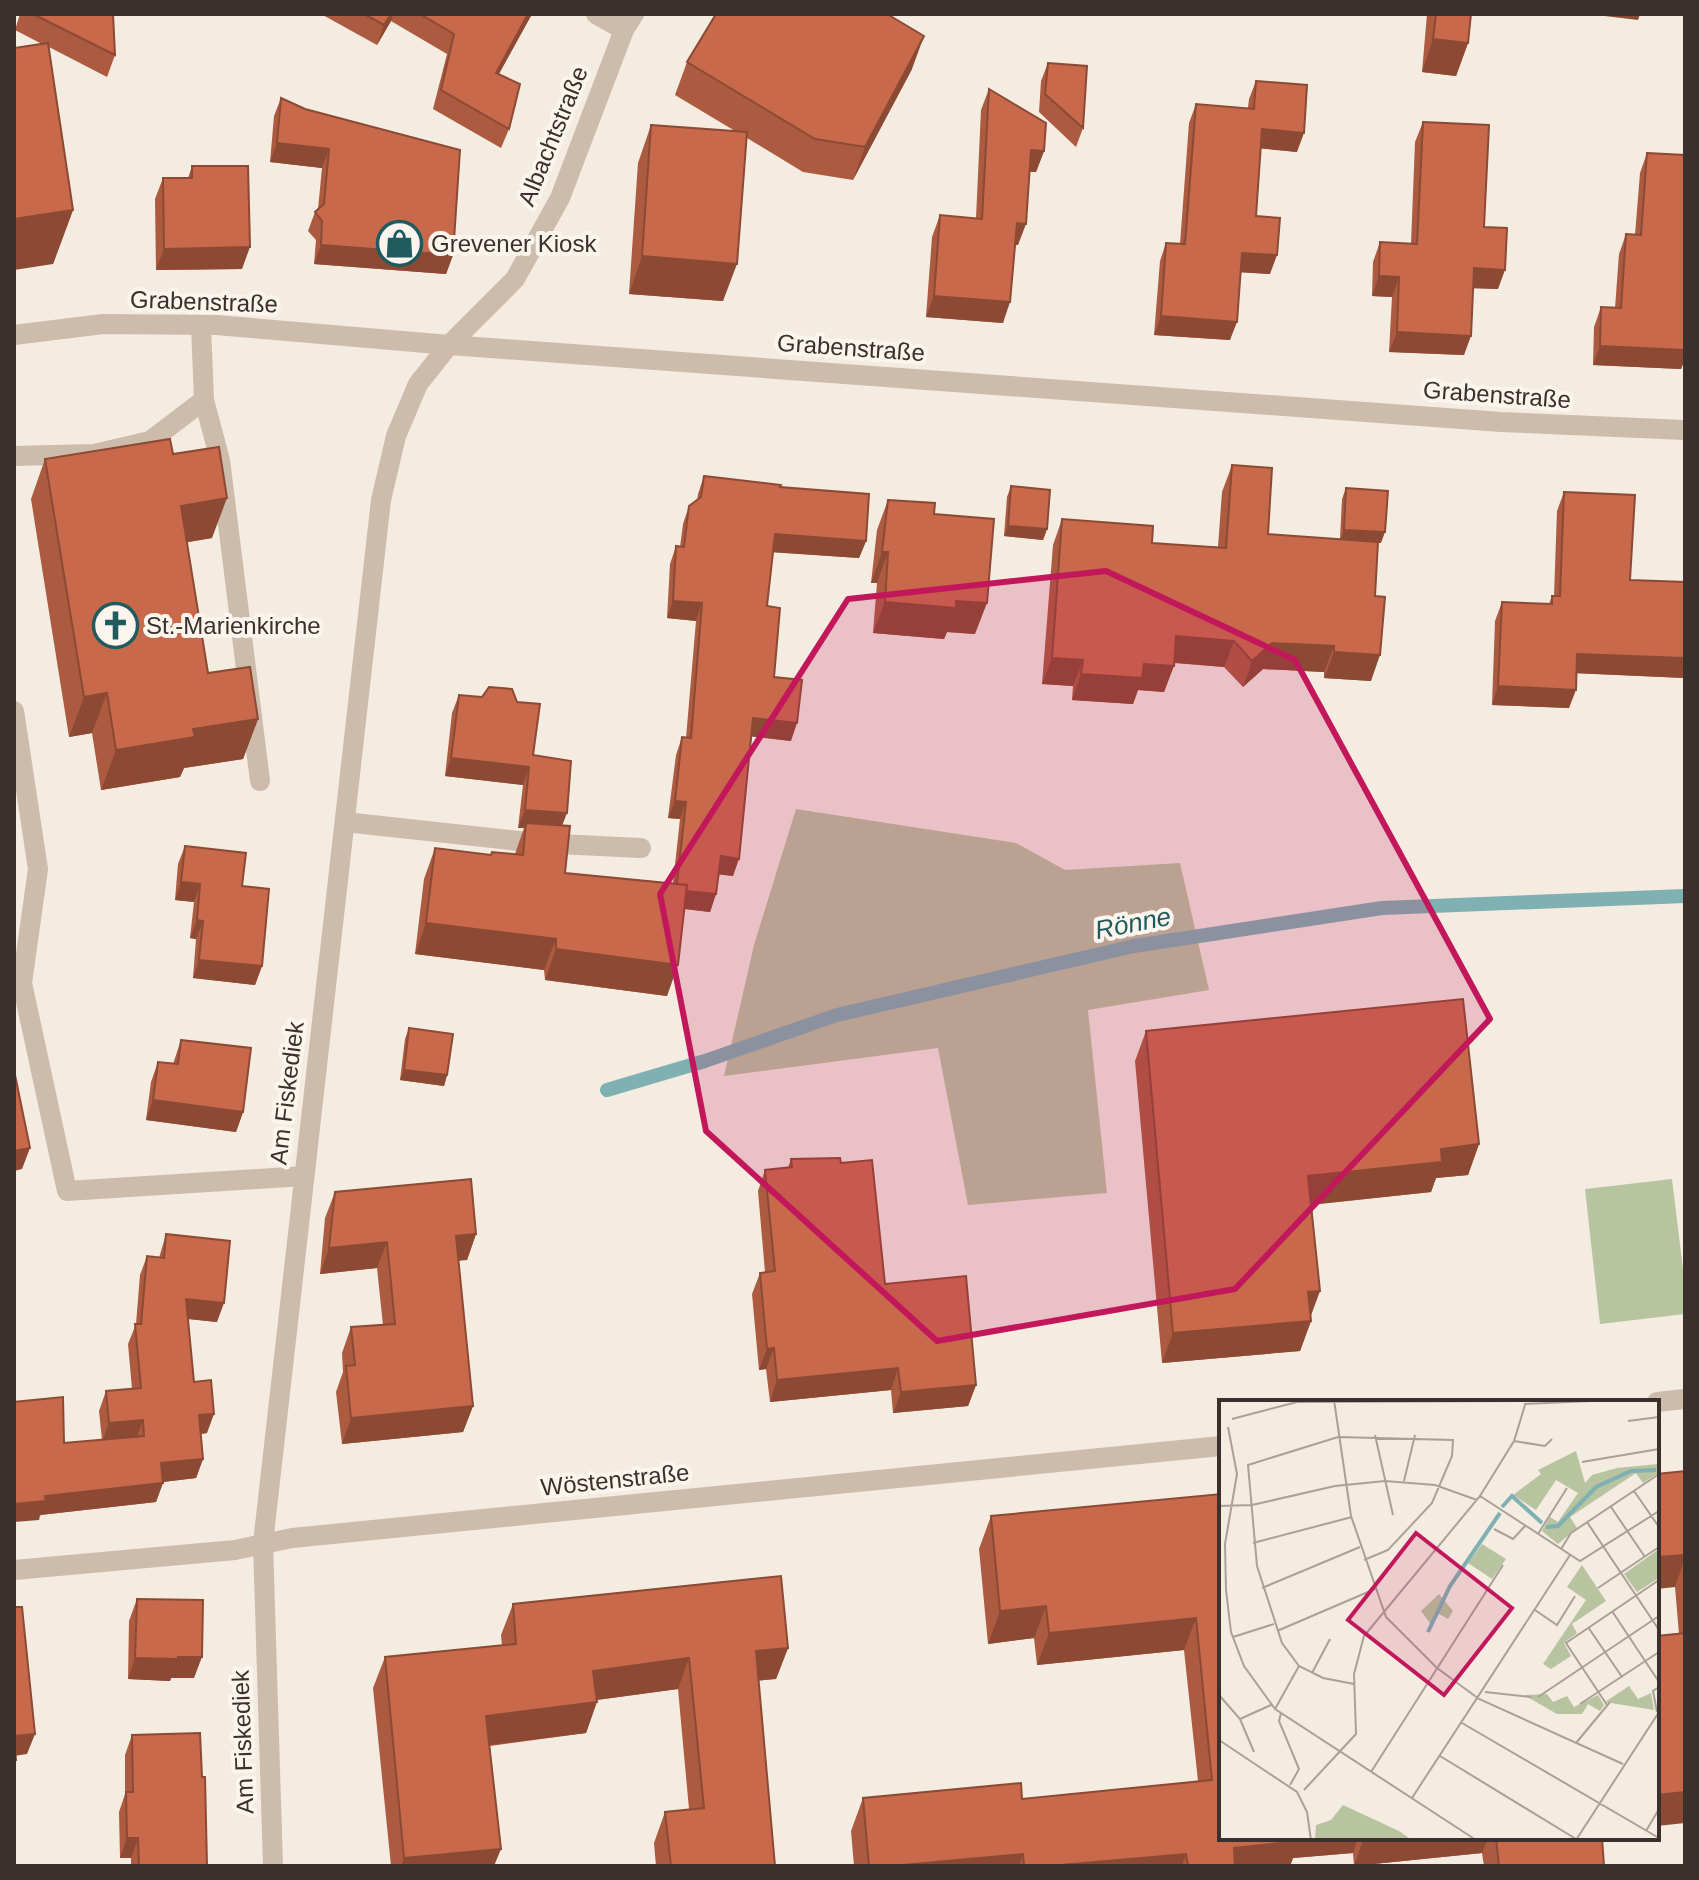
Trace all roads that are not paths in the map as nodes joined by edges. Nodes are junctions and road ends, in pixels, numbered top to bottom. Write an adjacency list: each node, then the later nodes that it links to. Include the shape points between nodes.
1 (596, 14): 2 (street)
2 (629, 22): 5 (street, Albachtstraße, via 560,198 515,279)
3 (201, 326): 4 (street, Grabenstraße, via 103,324); 5 (street, Grabenstraße); 6 (street)
4 (14, 335)
5 (449, 345): 7 (street, Grabenstraße, via 1563,427); 11 (street, Am Fiskediek, via 418,384 396,436 381,500)
6 (204, 400): 8 (street, via 150,441 94,454); 10 (street, via 220,460)
7 (1685, 430)
8 (14, 456)
9 (14, 711): 13 (street, via 38,869 22,983 67,1191)
10 (260, 781)
11 (345, 822): 12 (street, via 537,843); 13 (street, Am Fiskediek)
12 (641, 848)
13 (304, 1176): 17 (street, Am Fiskediek)
14 (1685, 1399): 15 (street)
15 (1659, 1402)
16 (1219, 1446): 17 (street, Wöstenstraße)
17 (263, 1543): 18 (street, Wöstenstraße); 19 (street, Am Fiskediek)
18 (14, 1570)
19 (273, 1866)

